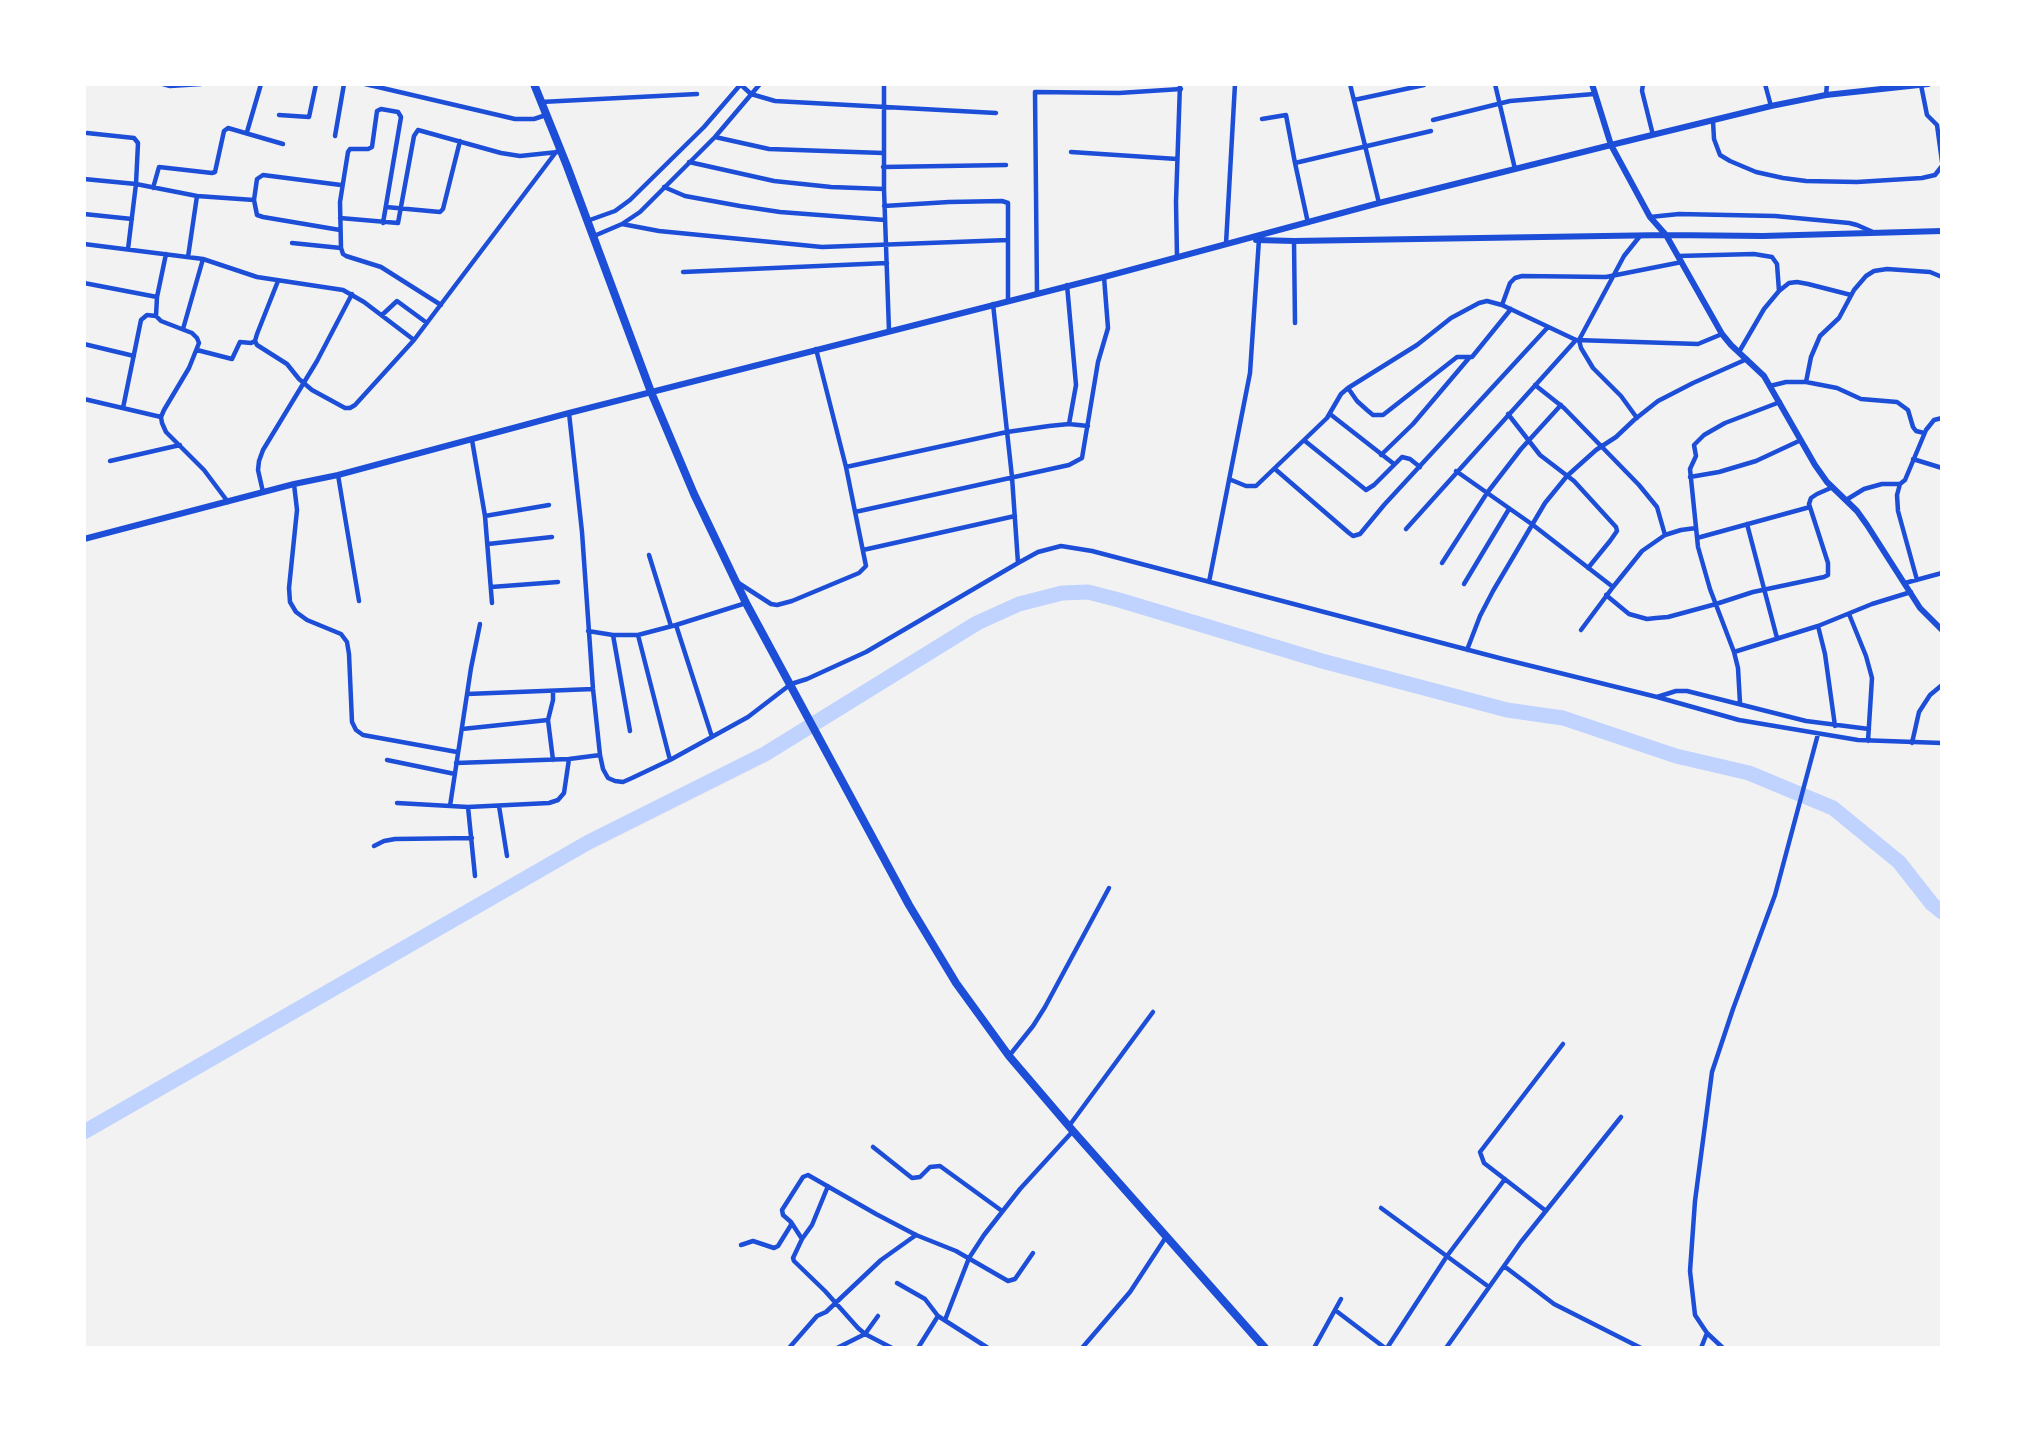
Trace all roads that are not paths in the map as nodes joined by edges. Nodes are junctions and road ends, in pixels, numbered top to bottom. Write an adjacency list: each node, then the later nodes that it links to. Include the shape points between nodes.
1 (163, 84): 2 (street)
2 (201, 84)
3 (261, 84): 40 (street)
4 (316, 84): 34 (street, via 309,117)
5 (344, 84): 43 (street)
6 (365, 84): 35 (street, via 515,119)
7 (534, 84): 29 (main road)
8 (740, 84): 25 (street); 76 (street, via 704,128 630,200 615,211)
9 (760, 84): 25 (street)
10 (884, 84): 31 (street)
11 (1132, 84): 23 (street)
12 (1235, 84): 93 (street)
13 (1350, 84): 28 (street)
14 (1495, 84): 30 (street)
15 (1592, 84): 26 (street)
16 (1643, 84): 42 (street)
17 (1765, 84): 32 (street)
18 (1827, 84): 27 (street)
19 (1928, 84): 20 (street)
20 (1921, 85): 27 (street); 55 (street, via 1927,115 1937,126)
21 (1424, 86): 28 (street)
22 (1180, 87): 23 (street); 52 (street)
23 (1131, 92): 110 (street, via 1035,92)
24 (697, 94): 29 (street)
25 (751, 94): 31 (street, via 789,103); 44 (street)
26 (1594, 94): 30 (street); 47 (street)
27 (1826, 95): 32 (street)
28 (1354, 100): 48 (street)
29 (541, 102): 35 (main road)
30 (1500, 102): 37 (street); 58 (street)
31 (884, 106): 33 (street); 51 (street)
32 (1770, 106): 38 (street)
33 (996, 113)
34 (279, 115)
35 (546, 115): 49 (main road)
36 (1262, 119): 54 (street, via 1287,115)
37 (1433, 120)
38 (1713, 121): 42 (street); 55 (street, via 1720,154 1756,172 1783,178 1857,182 1922,178 1935,175)
39 (1431, 131): 48 (street)
40 (247, 132): 46 (street); 63 (street, via 225,129 215,172 159,166)
41 (87, 133): 60 (street, via 137,140)
42 (1653, 135): 47 (street)
43 (335, 136)
44 (715, 138): 51 (street, via 770,149); 53 (street)
45 (460, 141): 49 (street, via 520,156); 70 (street, via 443,209); 70 (street, via 422,130 415,132)
46 (283, 144)
47 (1611, 145): 58 (street); 73 (street)
48 (1364, 147): 54 (street); 67 (street)
49 (558, 152): 76 (main road); 117 (street)
50 (1071, 152): 52 (street)
51 (883, 153): 57 (street)
52 (1177, 159): 98 (street)
53 (689, 162): 62 (street); 64 (street, via 774,181)
54 (1294, 163): 78 (street)
55 (1942, 164)
56 (1006, 165): 57 (street)
57 (884, 167): 64 (street)
58 (1515, 169): 67 (street)
59 (84, 179): 60 (street)
60 (136, 184): 63 (street); 74 (street)
61 (341, 185): 66 (street, via 263,175 257,179); 69 (street, via 350,149 372,147 378,110 398,112 401,117); 72 (street)
62 (664, 187): 75 (street, via 686,196 780,212); 79 (street)
63 (153, 188): 65 (street)
64 (884, 189): 68 (street)
65 (197, 196): 66 (street); 97 (street)
66 (254, 200): 80 (street, via 257,215)
67 (1379, 203): 78 (street)
68 (884, 206): 75 (street); 87 (street, via 1005,201 1009,206)
69 (386, 207): 70 (street); 77 (street)
70 (401, 209): 77 (street, via 398,223)
71 (84, 214): 74 (street)
72 (340, 218): 77 (street); 80 (street)
73 (1650, 218): 82 (street, via 1679,214 1775,216 1857,225); 84 (street)
74 (132, 219): 95 (street)
75 (885, 220): 92 (street)
76 (587, 221): 85 (main road)
77 (382, 223)
78 (1308, 223): 88 (street)
79 (622, 224): 85 (street); 92 (street, via 787,245)
80 (340, 230): 94 (street)
81 (1942, 231): 82 (street)
82 (1875, 234): 84 (street)
83 (1640, 235): 84 (street); 89 (street); 103 (street)
84 (1666, 235): 100 (street)
85 (593, 237): 142 (main road)
86 (1259, 239): 88 (street); 89 (street); 176 (street, via 1250,373)
87 (1008, 240): 92 (street); 114 (street)
88 (1246, 240): 93 (street)
89 (1294, 241): 122 (street)
90 (292, 243): 94 (street)
91 (84, 244): 95 (street)
92 (886, 244): 101 (street)
93 (1226, 244): 98 (street)
94 (341, 248): 117 (street, via 346,256 381,267)
95 (128, 249): 96 (street)
96 (166, 254): 97 (street); 113 (street)
97 (188, 257): 99 (street)
98 (1177, 257): 104 (street)
99 (203, 259): 106 (street); 124 (street)
100 (1680, 259): 103 (street); 109 (street, via 1754,254 1772,257 1777,264); 126 (street)
101 (886, 263): 102 (street); 125 (street)
102 (683, 272)
103 (1614, 275): 116 (street, via 1522,276 1510,283); 128 (street)
104 (1104, 277): 108 (street); 154 (street, via 1108,328)
105 (1942, 277): 112 (street, via 1930,272 1882,270 1866,276)
106 (278, 281): 111 (street, via 330,286); 129 (street)
107 (84, 284): 113 (street)
108 (1067, 285): 110 (street); 153 (street, via 1076,385)
109 (1779, 291): 112 (street, via 1797,282); 133 (street)
110 (1036, 293): 114 (street)
111 (352, 294): 120 (street); 138 (street)
112 (1851, 295): 137 (street, via 1839,318 1820,336)
113 (157, 297): 119 (street)
114 (1008, 300): 115 (street)
115 (993, 304): 125 (street); 155 (street)
116 (1502, 304): 118 (street); 141 (street, via 1487,301 1469,308 1392,363)
117 (441, 305): 121 (street)
118 (1510, 309): 123 (street); 135 (street)
119 (156, 315): 124 (street, via 161,321); 134 (street, via 141,320)
120 (382, 315): 121 (street, via 397,301); 127 (street)
121 (427, 323): 127 (street)
122 (1295, 323)
123 (1548, 327): 128 (street); 167 (street)
124 (183, 329): 132 (street, via 197,338)
125 (889, 331): 131 (street)
126 (1722, 334): 128 (street, via 1698,344); 133 (street)
127 (414, 340): 138 (street, via 350,408)
128 (1577, 340): 139 (street); 151 (street, via 1593,368)
129 (255, 341): 132 (street, via 240,342 232,358); 138 (street, via 287,364)
130 (84, 344): 134 (street)
131 (816, 349): 142 (street); 168 (street)
132 (197, 350): 150 (street)
133 (1738, 352): 136 (street)
134 (134, 356): 146 (street)
135 (1469, 358): 141 (street, via 1460,355 1383,415 1373,415); 163 (street)
136 (1746, 359): 140 (street); 151 (street, via 1671,394)
137 (1806, 382): 140 (street); 156 (street, via 1837,388 1861,399 1897,402 1908,410 1916,431)
138 (304, 384): 180 (street, via 263,450 258,470)
139 (1534, 386): 145 (street); 149 (street)
140 (1770, 386): 144 (street)
141 (1348, 388): 148 (street)
142 (651, 392): 147 (street); 206 (main road)
143 (84, 399): 146 (street)
144 (1780, 402): 159 (street); 175 (street, via 1714,428 1697,441)
145 (1561, 405): 158 (street); 162 (street)
146 (123, 408): 150 (street)
147 (569, 412): 157 (street); 226 (street)
148 (1330, 414): 160 (street); 163 (street)
149 (1508, 414): 158 (street); 171 (street)
150 (161, 417): 161 (street, via 166,432)
151 (1636, 418): 162 (street)
152 (1942, 418): 156 (street, via 1934,420)
153 (1069, 424): 154 (street); 155 (street)
154 (1088, 426): 174 (street, via 1084,452 1077,462)
155 (1007, 432): 168 (street); 174 (street)
156 (1924, 433): 164 (street)
157 (472, 440): 172 (street); 188 (street)
158 (1528, 440): 173 (street, via 1540,456); 181 (street)
159 (1801, 440): 175 (street, via 1756,461); 179 (street)
160 (1305, 441): 166 (street, via 1362,489 1374,485); 170 (street)
161 (180, 445): 165 (street); 183 (street)
162 (1602, 446): 173 (street); 194 (street, via 1653,502)
163 (1381, 455): 166 (street)
164 (1913, 459): 169 (street); 178 (street)
165 (110, 461)
166 (1394, 464): 167 (street, via 1406,456)
167 (1420, 467): 170 (street, via 1357,536)
168 (846, 468): 187 (street)
169 (1942, 468)
170 (1275, 469): 176 (street, via 1252,487)
171 (1456, 471): 181 (street); 193 (street)
172 (338, 475): 177 (street); 216 (street)
173 (1567, 476): 191 (street); 203 (street, via 1617,531)
174 (1012, 477): 187 (street); 189 (street)
175 (1690, 477): 192 (street)
176 (1229, 479): 208 (street)
177 (294, 484): 180 (street); 249 (street, via 297,510 290,602 307,620 341,634 347,642 352,722 356,730 363,735)
178 (1900, 484): 182 (street, via 1872,486); 205 (street, via 1898,511)
179 (1833, 487): 182 (street); 185 (street, via 1811,498)
180 (263, 492): 183 (street)
181 (1487, 493): 186 (street); 202 (street)
182 (1846, 500): 209 (street)
183 (228, 502): 197 (street)
184 (549, 505): 188 (street)
185 (1810, 507): 190 (street); 213 (street, via 1828,563 1828,575)
186 (1509, 509): 191 (street); 210 (street)
187 (855, 512): 199 (street)
188 (485, 516): 198 (street)
189 (1014, 516): 199 (street); 201 (street)
190 (1747, 524): 196 (street); 213 (street)
191 (1533, 525): 203 (street); 230 (street, via 1480,616)
192 (1696, 528): 194 (street); 196 (street)
193 (1406, 529)
194 (1665, 535): 211 (street, via 1642,551)
195 (552, 537): 198 (street)
196 (1697, 538): 219 (street)
197 (84, 539)
198 (488, 544): 212 (street)
199 (863, 550): 206 (street, via 864,570 784,604 771,604)
200 (649, 555): 222 (street)
201 (1018, 563): 208 (street, via 1038,552 1071,546); 232 (street, via 866,652)
202 (1442, 563)
203 (1588, 568): 211 (street)
204 (1942, 573): 205 (street)
205 (1917, 580): 209 (street)
206 (735, 581): 218 (main road)
207 (558, 582): 212 (street)
208 (1209, 582): 230 (street)
209 (1905, 583): 214 (street)
210 (1464, 584)
211 (1613, 586): 215 (street)
212 (491, 587): 217 (street)
213 (1765, 590): 219 (street); 229 (street)
214 (1911, 592): 220 (street); 225 (street, via 1920,608)
215 (1606, 595): 219 (street, via 1629,614 1647,619); 224 (street)
216 (359, 601)
217 (492, 603)
218 (746, 603): 222 (street); 232 (main road)
219 (1716, 604): 231 (street)
220 (1849, 614): 223 (street); 242 (street, via 1872,678)
221 (480, 624): 236 (street)
222 (673, 626): 228 (street); 245 (street)
223 (1818, 626): 229 (street); 240 (street, via 1826,654)
224 (1581, 630)
225 (1942, 630)
226 (588, 631): 227 (street); 234 (street)
227 (612, 635): 228 (street); 243 (street)
228 (638, 635): 254 (street)
229 (1777, 638): 231 (street)
230 (1467, 650): 237 (street)
231 (1734, 652): 238 (street)
232 (791, 684): 245 (street, via 762,708); 268 (main road, via 909,905 956,984)
233 (1942, 685): 247 (street, via 1919,712)
234 (593, 689): 235 (street); 250 (street)
235 (553, 691): 236 (street); 239 (street)
236 (467, 694): 241 (street)
237 (1657, 697): 238 (street, via 1687,691); 244 (street, via 1739,720)
238 (1740, 703): 240 (street)
239 (548, 720): 241 (street); 253 (street)
240 (1835, 726): 242 (street)
241 (462, 729): 249 (street)
242 (1869, 729): 246 (street)
243 (630, 731)
244 (1818, 735): 246 (street); 294 (street, via 1775,895 1712,1072 1690,1271 1695,1315)
245 (712, 738): 254 (street)
246 (1868, 741): 247 (street)
247 (1912, 742): 248 (street)
248 (1942, 743)
249 (457, 752): 255 (street)
250 (600, 755): 252 (street); 254 (street, via 608,778 623,782)
251 (387, 759): 256 (street)
252 (569, 759): 253 (street); 259 (street, via 564,793 558,800)
253 (553, 760): 255 (street)
254 (670, 760)
255 (456, 763): 256 (street)
256 (455, 774): 258 (street)
257 (397, 803): 258 (street)
258 (450, 806): 260 (street)
259 (499, 806): 260 (street); 263 (street)
260 (468, 807): 261 (street)
261 (472, 838): 262 (street, via 395,839); 264 (street)
262 (374, 846)
263 (507, 856)
264 (475, 876)
265 (1109, 888): 268 (street, via 1045,1006)
266 (1153, 1012): 270 (street)
267 (1563, 1044): 272 (street, via 1480,1152 1484,1163)
268 (1009, 1056): 270 (main road)
269 (1621, 1117): 276 (street)
270 (1071, 1128): 275 (street); 279 (main road)
271 (873, 1147): 275 (street, via 912,1178 920,1177 930,1167 940,1166)
272 (1505, 1179): 276 (street); 283 (street)
273 (828, 1186): 277 (street, via 808,1175 803,1177 782,1210); 278 (street); 280 (street)
274 (1381, 1208): 283 (street)
275 (1002, 1211): 284 (street)
276 (1545, 1211): 285 (street)
277 (791, 1222): 280 (street); 281 (street, via 776,1248 753,1241)
278 (916, 1235): 284 (street); 289 (street, via 881,1260)
279 (1166, 1237): 301 (street, via 1130,1292); 302 (main road)
280 (802, 1239): 289 (street, via 793,1259)
281 (741, 1245)
282 (1033, 1253): 284 (street, via 1011,1281)
283 (1447, 1256): 287 (street); 304 (street)
284 (969, 1258): 293 (street)
285 (1504, 1266): 287 (street); 306 (street, via 1554,1304)
286 (897, 1283): 292 (street, via 925,1299)
287 (1489, 1287): 305 (street)
288 (1341, 1299): 290 (street)
289 (836, 1303): 295 (street); 296 (street, via 817,1316)
290 (1335, 1310): 303 (street); 304 (street)
291 (878, 1316): 295 (street)
292 (938, 1316): 293 (street); 299 (street)
293 (945, 1320): 300 (street)
294 (1707, 1333): 307 (street); 308 (street)
295 (865, 1334): 297 (street); 298 (street)
296 (792, 1347)
297 (837, 1348)
298 (892, 1348)
299 (918, 1348)
300 (988, 1348)
301 (1082, 1348)
302 (1265, 1348)
303 (1314, 1348)
304 (1386, 1348)
305 (1446, 1348)
306 (1641, 1348)
307 (1701, 1348)
308 (1724, 1348)

